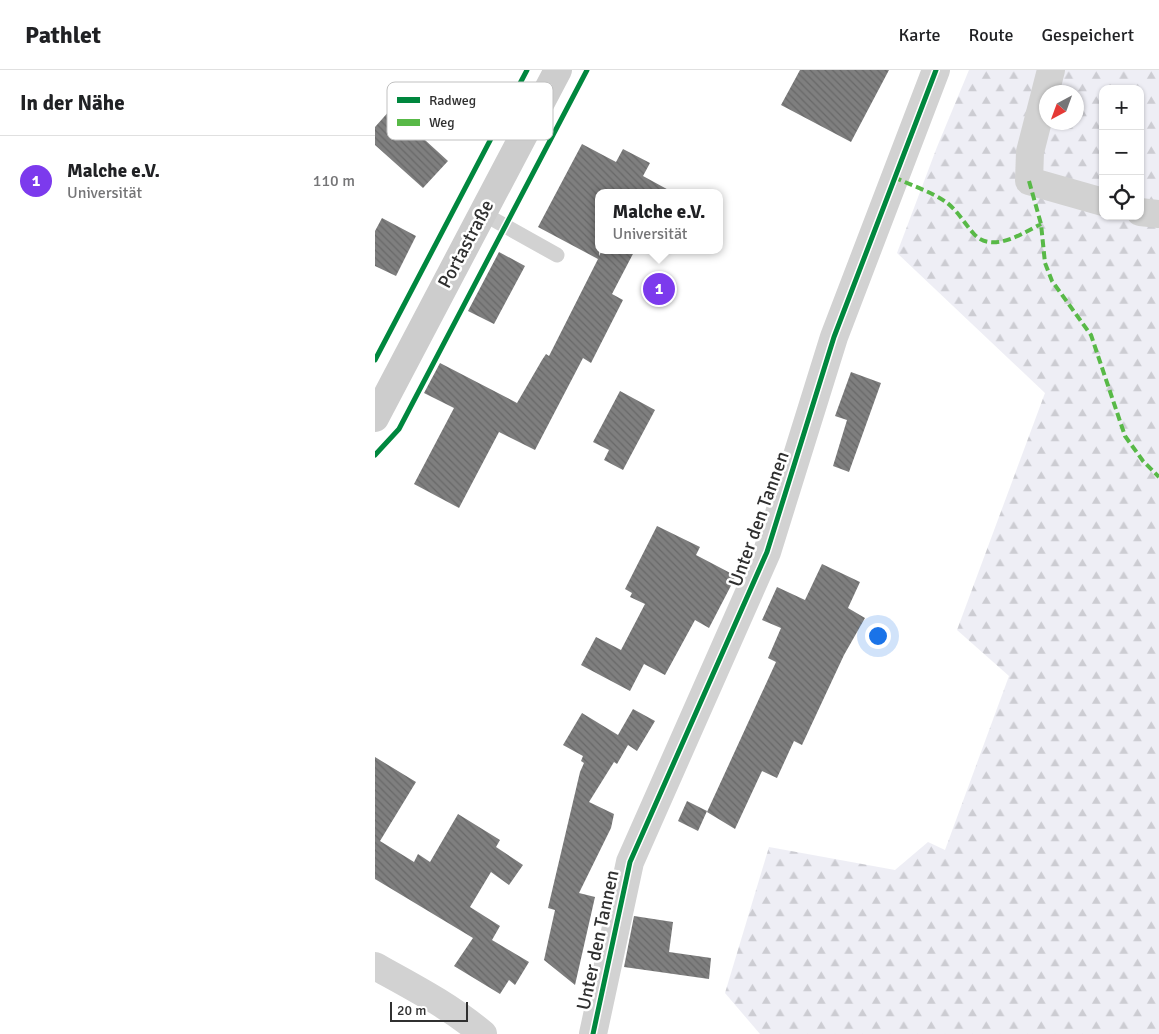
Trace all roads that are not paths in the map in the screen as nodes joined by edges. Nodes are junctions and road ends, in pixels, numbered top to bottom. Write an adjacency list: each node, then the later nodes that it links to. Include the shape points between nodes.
1 (558, 70): 4 (main road, Portastraße)
2 (936, 70): 14 (street, Unter den Tannen, via 834,337 767,552 630,862)
3 (1051, 70): 6 (street, via 1031,152 1029,181)
4 (552, 82)
5 (521, 140): 8 (main road, Portastraße)
6 (1099, 201)
7 (1144, 212): 9 (street)
8 (482, 213): 10 (lane); 11 (main road, Portastraße)
9 (1159, 214)
10 (557, 255)
11 (375, 418)
12 (375, 966): 13 (street, via 429,995)
13 (483, 1034)
14 (593, 1034)

